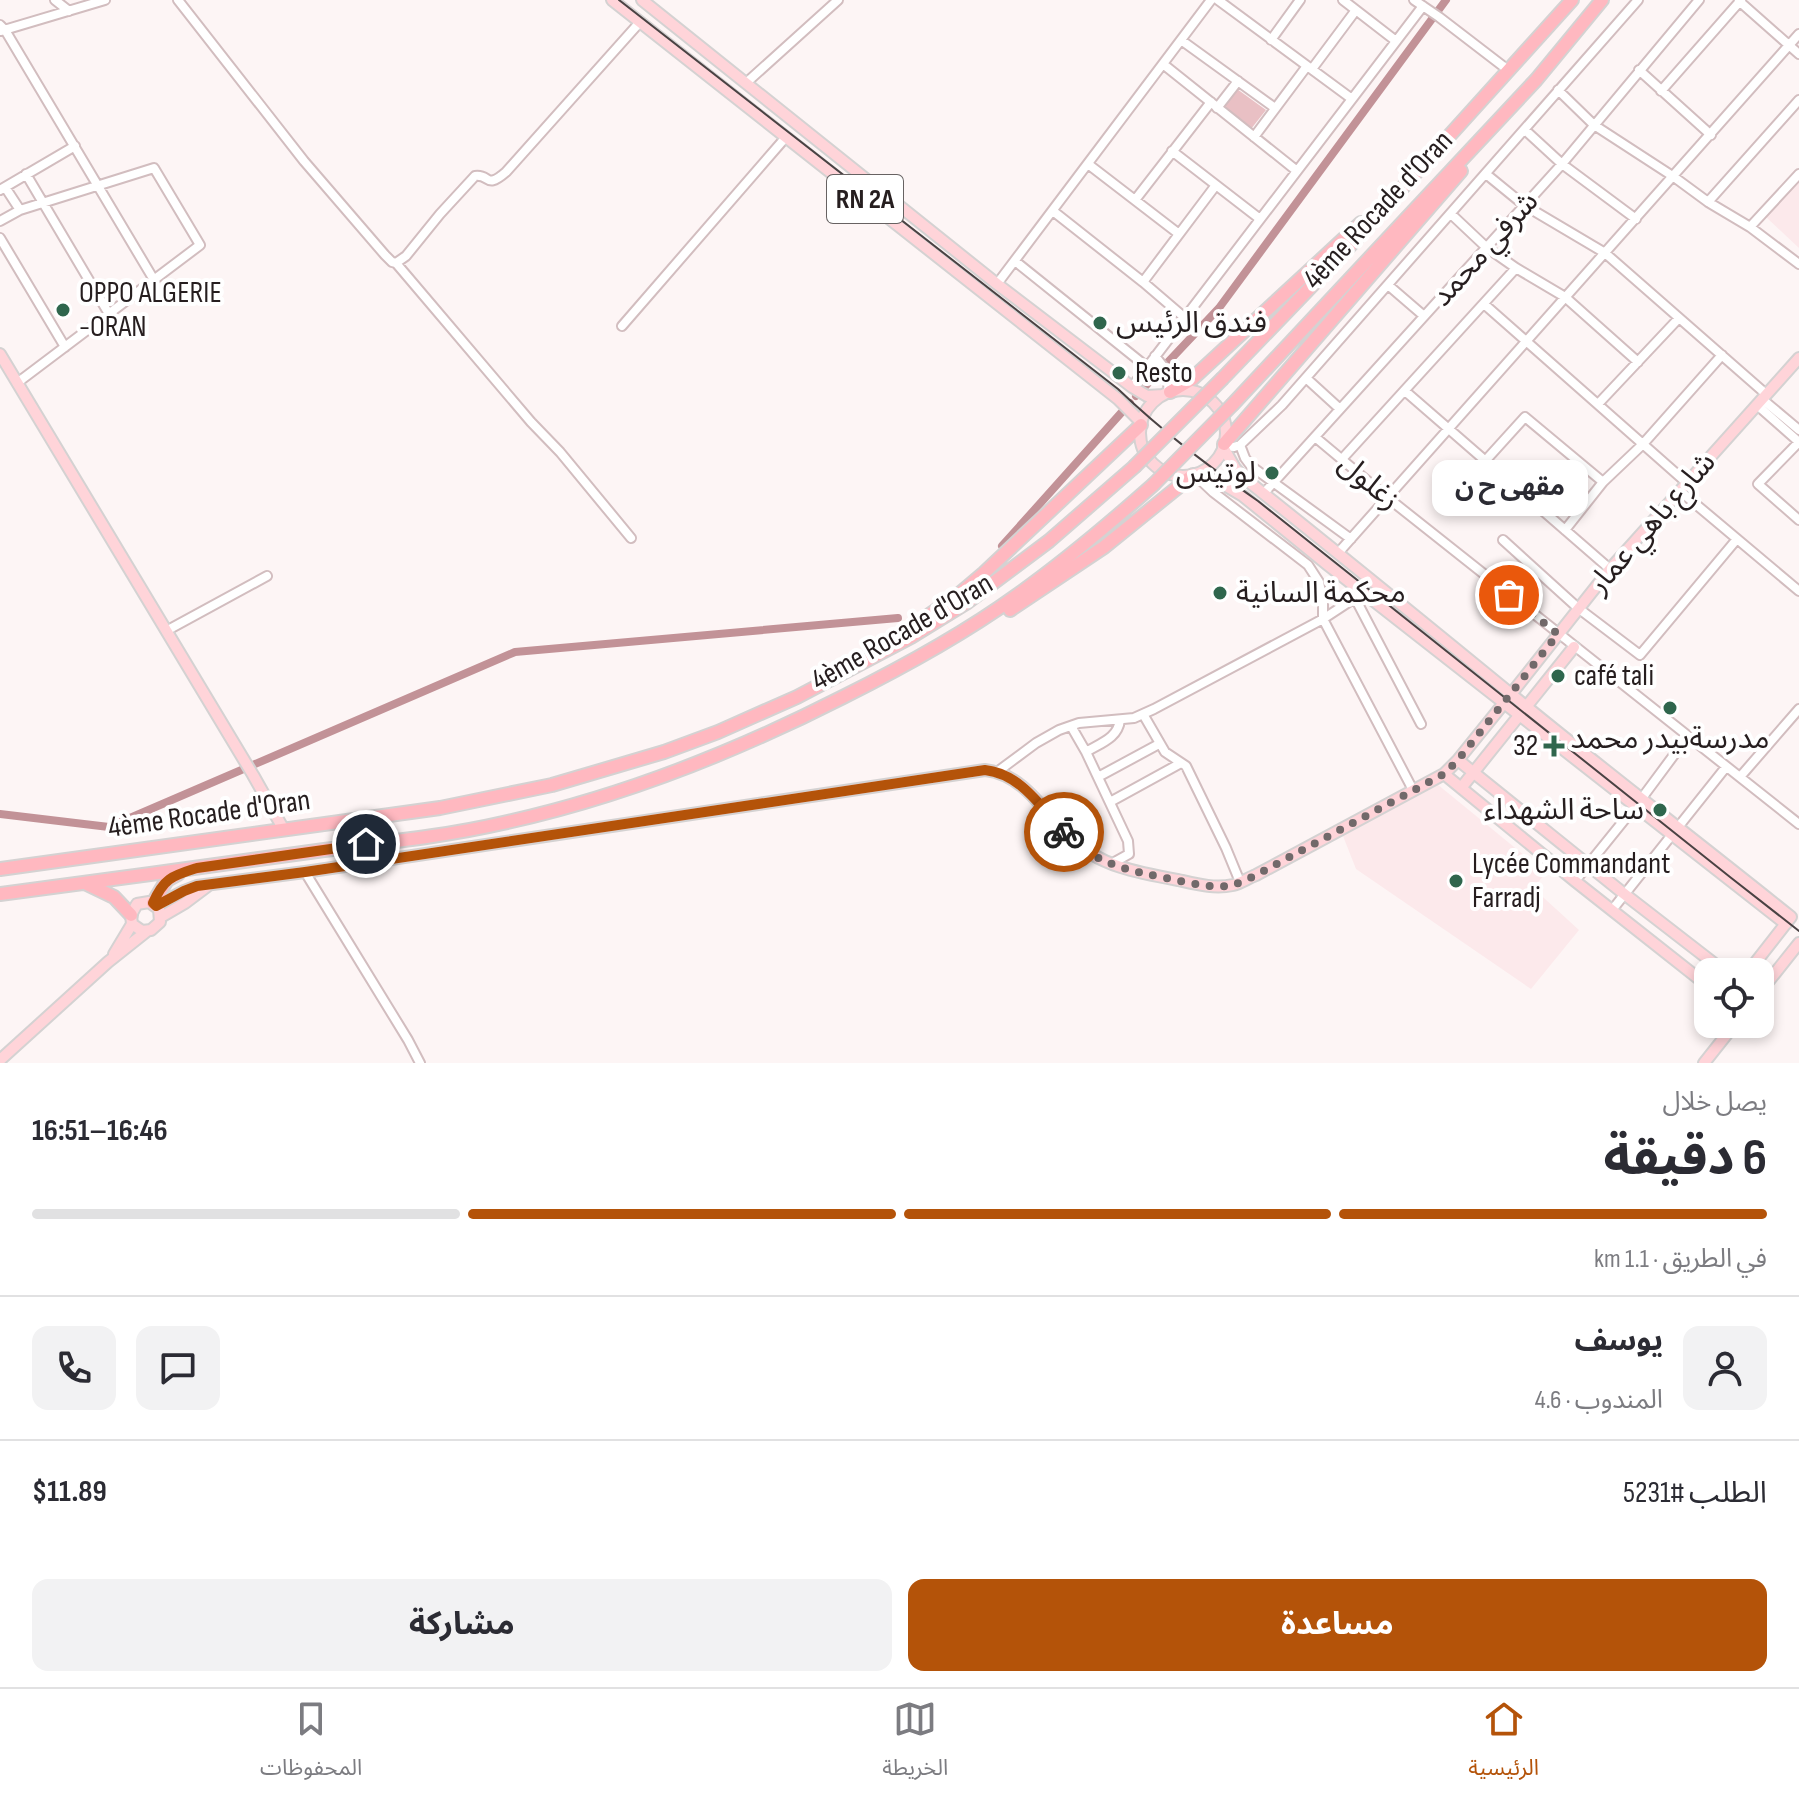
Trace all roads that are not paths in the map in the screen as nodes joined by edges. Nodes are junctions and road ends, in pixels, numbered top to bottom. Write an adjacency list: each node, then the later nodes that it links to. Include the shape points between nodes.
1 (55, 0): 19 (street)
2 (105, 0): 19 (street)
3 (178, 0): 75 (street, via 304,161)
4 (612, 0): 20 (main road, RN 2A)
5 (642, 0): 34 (main road, RN 2A)
6 (838, 0): 34 (street)
7 (1211, 0): 23 (street)
8 (1218, 0): 24 (street)
9 (1300, 0): 24 (street)
10 (1343, 0): 18 (street)
11 (1414, 0): 17 (street)
12 (1572, 0): 30 (highway, 4ème Rocade d'Oran)
13 (1602, 0): 32 (highway, 4ème Rocade d'Oran)
14 (1638, 0): 35 (street)
15 (1699, 0): 31 (street, شرفي محمد)
16 (1740, 1): 26 (street); 36 (street)
17 (1426, 8): 25 (street); 30 (street)
18 (1356, 10): 25 (street); 29 (street)
19 (69, 11): 21 (street)
20 (640, 22): 44 (main road, RN 2A); 75 (street, via 506,172 496,181 475,176)
21 (2, 29): 46 (street)
22 (1799, 34): 26 (street)
23 (1181, 40): 28 (street); 33 (street)
24 (1271, 40): 29 (street)
25 (1396, 41): 37 (street)
26 (1790, 45): 27 (street); 43 (street)
27 (1799, 54)
28 (1163, 64): 39 (street); 48 (street)
29 (1309, 68): 37 (street); 40 (street)
30 (1508, 70): 55 (highway, 4ème Rocade d'Oran)
31 (1639, 70): 36 (street); 41 (street, شرفي محمد)
32 (1536, 80): 112 (highway); 139 (highway, 4ème Rocade d'Oran, bridge, via 1153,485 1017,595)
33 (1238, 81): 39 (street); 40 (street)
34 (746, 83): 80 (main road, RN 2A)
35 (1558, 90): 41 (street); 42 (street)
36 (1661, 91): 43 (street)
37 (1352, 99): 50 (street)
38 (1799, 100): 60 (street)
39 (1214, 105): 45 (street); 47 (street)
40 (1275, 108): 45 (street)
41 (1594, 125): 49 (street, شرفي محمد); 54 (street)
42 (1525, 130): 49 (street); 52 (street)
43 (1711, 135): 54 (street)
44 (786, 137): 88 (street); 105 (main road, RN 2A, via 1118,399)
45 (1254, 137): 50 (street)
46 (75, 146): 51 (street); 57 (street)
47 (1172, 151): 56 (street); 59 (street)
48 (1088, 164): 59 (street); 64 (street)
49 (1562, 164): 62 (street, شرفي محمد); 67 (street)
50 (1297, 171): 66 (street)
51 (26, 174): 58 (street); 61 (street)
52 (1486, 174): 62 (street); 65 (street)
53 (1799, 174): 69 (street)
54 (1674, 177): 60 (street); 67 (street)
55 (1408, 181): 101 (highway, via 1192,379); 140 (highway, 4ème Rocade d'Oran, bridge, via 1223,378 1134,467 1049,541 966,603)
56 (1216, 185): 66 (street); 70 (street)
57 (98, 186): 61 (street); 78 (street); 78 (street, via 154,168 200,245)
58 (2, 189): 63 (street)
59 (1135, 200): 70 (street)
60 (1708, 202): 69 (street)
61 (43, 203): 63 (street); 84 (street)
62 (1524, 205): 72 (street, شرفي محمد); 73 (street)
63 (20, 210): 68 (street)
64 (1053, 211): 74 (street); 79 (street)
65 (1451, 214): 72 (street); 81 (street)
66 (1260, 219): 86 (street)
67 (1636, 219): 73 (street)
68 (0, 221)
69 (1750, 227): 76 (street)
70 (1179, 234): 79 (street)
71 (0, 238): 90 (street)
72 (1486, 247): 77 (street); 85 (street, شرفي محمد)
73 (1605, 253): 82 (street); 87 (street)
74 (1015, 261): 80 (street); 96 (street)
75 (396, 263): 123 (street)
76 (1799, 264)
77 (1516, 268): 82 (street); 83 (street)
78 (154, 280): 84 (street)
79 (1143, 282): 86 (street)
80 (997, 284): 99 (main road, RN 2A)
81 (1388, 285): 85 (street); 97 (street)
82 (1565, 297): 89 (street); 94 (street)
83 (1484, 304): 89 (street); 100 (street)
84 (109, 314): 90 (street)
85 (1424, 316): 104 (street, شرفي محمد)
86 (1185, 318): 95 (street)
87 (1679, 318): 92 (street); 94 (street)
88 (622, 326)
89 (1526, 340): 103 (street); 106 (street)
90 (65, 347): 98 (street)
91 (0, 354): 98 (main road)
92 (1722, 355): 102 (street); 110 (street)
93 (1799, 358): 102 (main road, شارع باهي عمار)
94 (1638, 362): 103 (street)
95 (1161, 363): 96 (street); 101 (street, via 1169,378)
96 (1147, 367): 99 (street)
97 (1306, 378): 104 (street); 111 (street)
98 (17, 383): 136 (main road)
99 (1132, 387): 101 (main road, RN 2A, via 1152,397)
100 (1405, 391): 106 (street); 113 (street)
101 (1167, 394): 105 (main road, via 1152,404); 112 (main road, via 1190,391 1209,399 1225,424)
102 (1762, 399): 107 (street); 109 (street); 118 (main road, شارع باهي عمار)
103 (1598, 404): 110 (street)
104 (1340, 409): 108 (street, شرفي محمد)
105 (1141, 424): 115 (main road, via 1149,460 1169,474); 140 (highway, via 958,595)
106 (1449, 428): 114 (street); 120 (street)
107 (1799, 430)
108 (1315, 437): 113 (street, زغلول); 117 (street, شرفي محمد)
109 (1799, 442): 121 (street, via 1758,484)
110 (1643, 444): 116 (street); 118 (street)
111 (1240, 445): 112 (street); 117 (street, via 1248,463)
112 (1224, 446): 115 (main road, via 1213,464); 119 (main road, via 1239,473)
113 (1342, 459): 120 (street, زغلول)
114 (1486, 460): 116 (street, via 1525,417); 122 (street)
115 (1194, 474): 128 (street); 133 (main road, via 1243,496); 139 (highway, via 1057,579 995,619)
116 (1603, 482): 122 (street)
117 (1273, 483): 119 (street, شرفي محمد); 124 (street)
118 (1683, 487): 125 (street); 129 (main road, شارع باهي عمار)
119 (1264, 493): 127 (main road)
120 (1388, 498): 124 (street); 137 (street, زغلول)
121 (1799, 520)
122 (1565, 530): 129 (street)
123 (631, 538)
124 (1351, 539): 127 (street)
125 (1737, 539): 132 (street); 134 (street, via 1640,655)
126 (1503, 540): 134 (street)
127 (1339, 552): 141 (main road)
128 (1308, 565): 130 (street); 135 (street, via 1319,582)
129 (1610, 569): 134 (main road, شارع باهي عمار)
130 (1299, 573)
131 (267, 576): 136 (street)
132 (1799, 591)
133 (1358, 594): 135 (street); 141 (main road); 146 (street)
134 (1578, 608): 137 (main road, شارع باهي عمار)
135 (1323, 619): 144 (street); 160 (street)
136 (166, 631): 164 (main road)
137 (1558, 634): 138 (street, زغلول); 141 (main road, شارع باهي عمار)
138 (1574, 647): 143 (main road); 148 (street, زغلول)
139 (894, 672): 169 (highway, 4ème Rocade d'Oran, via 725,753 561,809 462,830)
140 (835, 678): 164 (highway, 4ème Rocade d'Oran, via 718,732 601,772 484,800)
141 (1508, 698): 143 (main road); 151 (main road, شارع باهي عمار)
142 (1799, 709): 158 (street)
143 (1524, 712): 155 (main road); 162 (main road)
144 (1143, 714): 145 (street); 149 (street)
145 (1120, 720): 147 (street); 150 (street, via 1115,735)
146 (1421, 724)
147 (1071, 726): 150 (street); 154 (street, via 1036,743)
148 (1688, 736): 153 (street, زغلول); 162 (street)
149 (1159, 744): 152 (street); 157 (street)
150 (1086, 752): 157 (street)
151 (1458, 760): 155 (main road); 156 (main road, شارع باهي عمار)
152 (1181, 763): 161 (street); 174 (street)
153 (1726, 767): 158 (street, زغلول); 165 (street)
154 (997, 772): 167 (main road, via 1022,785 1071,839); 171 (main road)
155 (1473, 773): 159 (main road); 168 (main road)
156 (1444, 774): 159 (main road); 160 (main road, شارع باهي عمار)
157 (1098, 777): 161 (street)
158 (1740, 777): 163 (street, زغلول)
159 (1461, 788): 173 (main road)
160 (1413, 790): 174 (main road, شارع باهي عمار)
161 (1110, 802): 166 (street)
162 (1639, 802): 165 (main road); 168 (street)
163 (1799, 824)
164 (284, 830): 170 (highway, 4ème Rocade d'Oran)
165 (1674, 830): 177 (street); 184 (main road)
166 (1129, 854): 167 (street); 172 (street)
167 (1111, 864): 172 (main road)
168 (1588, 864): 173 (street); 177 (main road)
169 (197, 868): 175 (highway, 4ème Rocade d'Oran); 179 (highway, via 167,880)
170 (0, 869)
171 (305, 872): 176 (main road); 195 (street)
172 (1132, 872): 174 (main road, via 1214,886)
173 (1575, 881): 181 (main road)
174 (1240, 882)
175 (84, 883): 178 (highway, 4ème Rocade d'Oran); 183 (highway, via 114,897)
176 (211, 884): 179 (main road); 182 (main road)
177 (1623, 893): 181 (street); 188 (main road)
178 (0, 894)
179 (155, 904): 182 (main road); 183 (main road, via 140,902)
180 (1799, 907): 184 (street)
181 (1612, 910): 192 (main road)
182 (161, 917): 186 (main road)
183 (132, 919): 186 (main road, via 138,930); 190 (main road)
184 (1788, 920): 185 (main road); 189 (main road)
185 (1799, 929)
186 (147, 931): 190 (main road)
187 (1799, 943): 191 (main road)
188 (1707, 958)
189 (1759, 958)
190 (108, 962): 194 (main road)
191 (1774, 974)
192 (1694, 975)
193 (1724, 1038): 196 (main road)
194 (0, 1060)
195 (420, 1063)
196 (1704, 1063)

